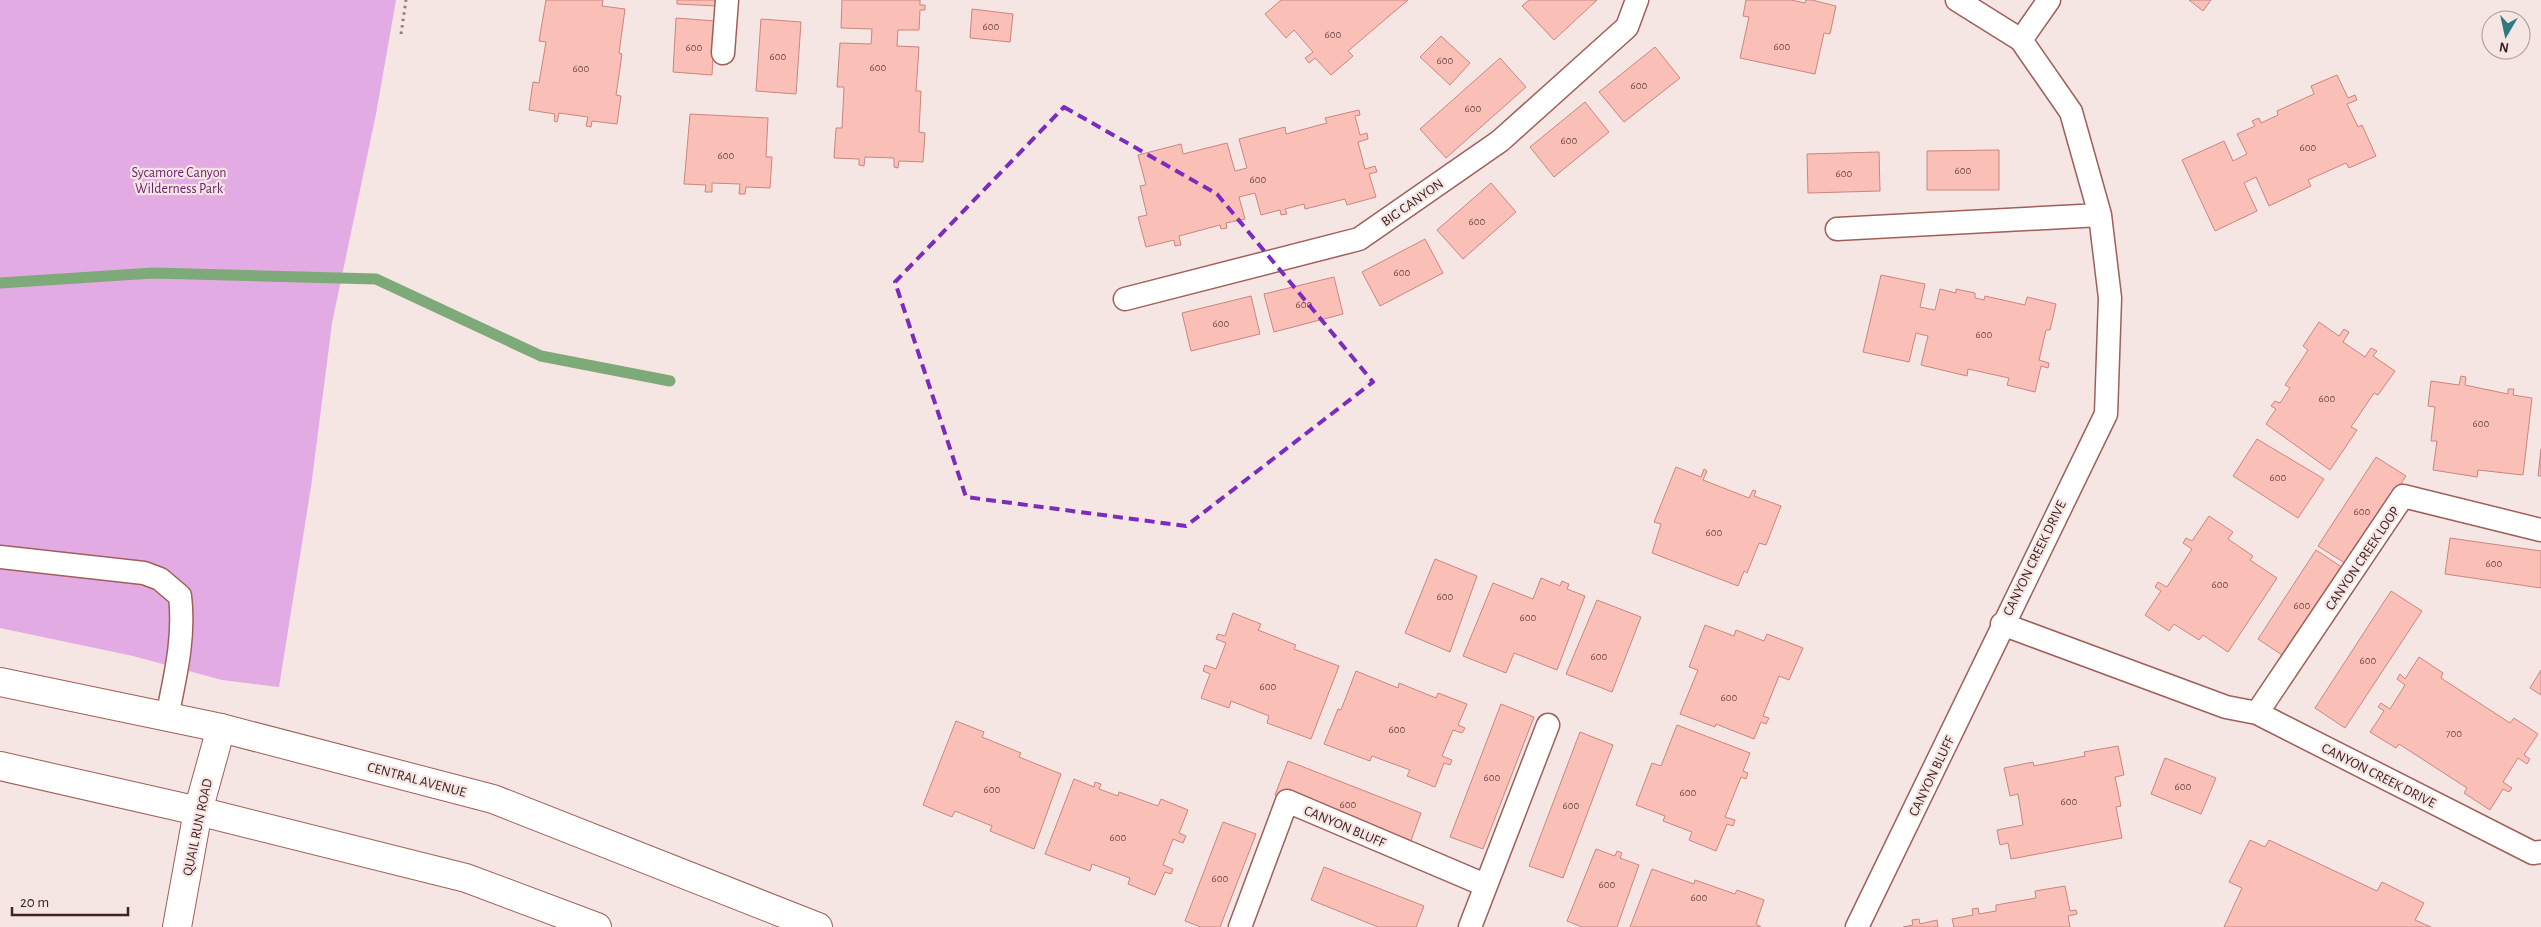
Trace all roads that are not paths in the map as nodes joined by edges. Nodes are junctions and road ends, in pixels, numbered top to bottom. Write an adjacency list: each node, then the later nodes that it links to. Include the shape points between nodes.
1 (727, 0): 6 (lane)
2 (1636, 0): 9 (lane, BIG CANYON, via 1627,27 1500,141 1359,239)
3 (1957, 0): 5 (lane, CANYON CREEK DRIVE)
4 (2049, 0): 5 (lane)
5 (2022, 40): 7 (lane, CANYON CREEK DRIVE, via 2071,112)
6 (723, 53)
7 (2100, 215): 8 (lane); 12 (lane, CANYON CREEK DRIVE, via 2110,298 2106,414)
8 (1837, 229)
9 (1126, 299)
10 (2541, 530): 14 (lane, CANYON CREEK LOOP, via 2404,496)
11 (0, 557): 15 (lane, via 144,573 160,579 180,596 183,620 180,649)
12 (2002, 624): 14 (lane, CANYON CREEK DRIVE, via 2226,707); 27 (lane, CANYON BLUFF, via 1965,708)
13 (0, 682): 15 (main road, CENTRAL AVENUE)
14 (2257, 713): 20 (lane, CANYON CREEK DRIVE, via 2533,852)
15 (167, 717): 17 (main road, CENTRAL AVENUE)
16 (1548, 725): 21 (lane)
17 (221, 728): 19 (main road, QUAIL RUN ROAD); 24 (main road, CENTRAL AVENUE, via 493,799)
18 (0, 766): 19 (main road)
19 (198, 810): 22 (main road, QUAIL RUN ROAD); 23 (main road, via 466,878)
20 (2541, 852)
21 (1485, 886): 25 (lane, CANYON BLUFF, via 1287,801); 26 (lane)
22 (177, 927)
23 (597, 927)
24 (818, 927)
25 (1240, 927)
26 (1470, 927)
27 (1857, 927)

